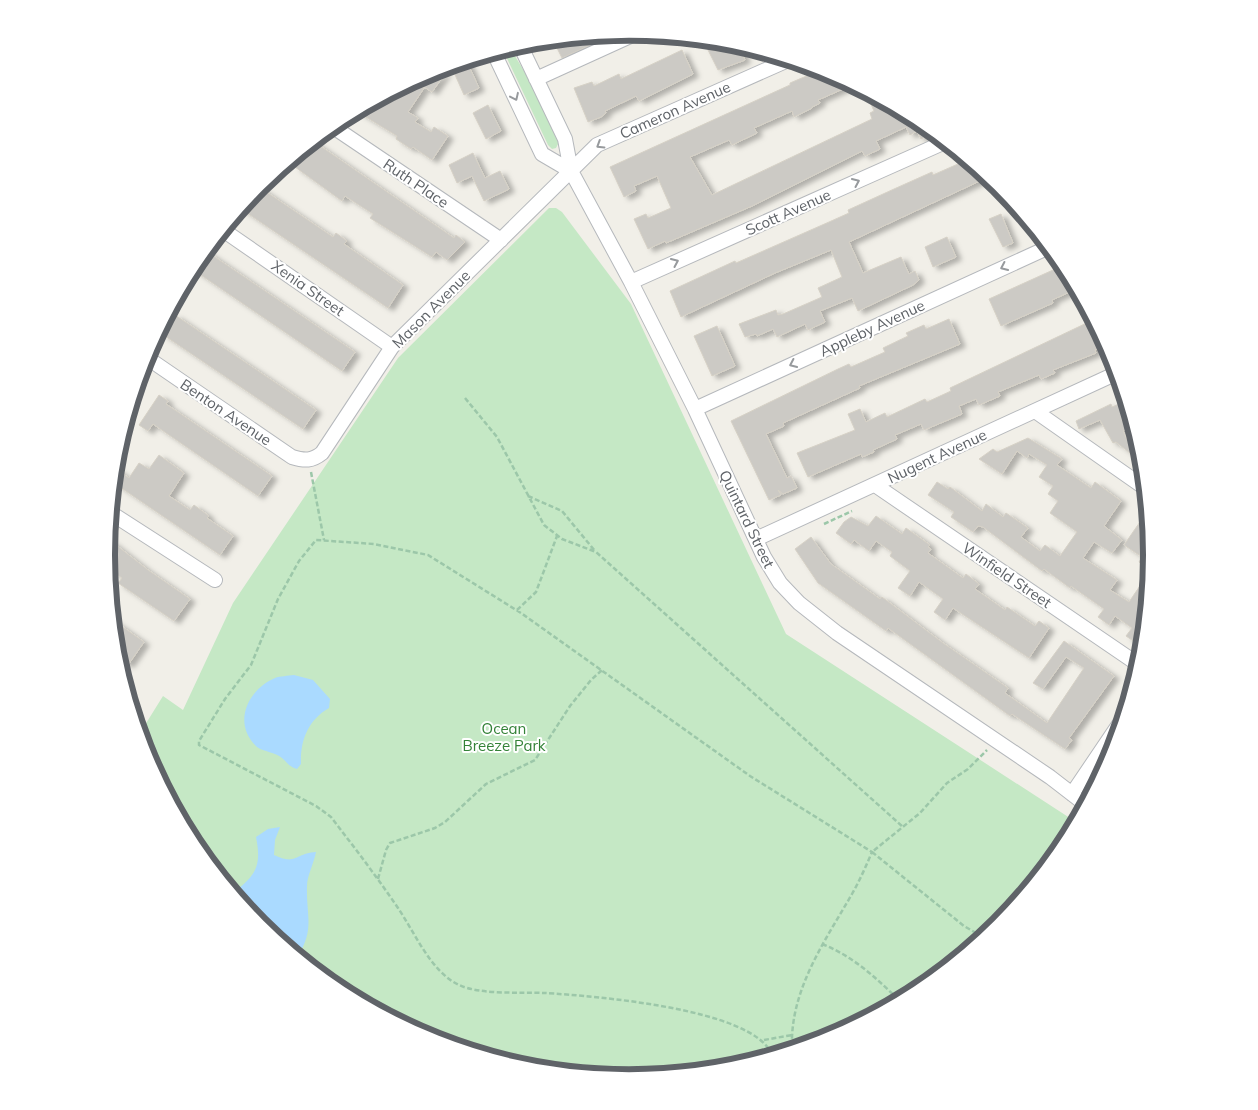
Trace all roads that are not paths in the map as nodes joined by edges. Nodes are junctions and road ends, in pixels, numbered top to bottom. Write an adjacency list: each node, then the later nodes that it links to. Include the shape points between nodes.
1 (618, 41): 5 (street)
2 (524, 52): 5 (street, Quintard Street)
3 (497, 59): 8 (street, one-way to 8, via 542,154)
4 (779, 64): 8 (street, Cameron Avenue, one-way to 8, via 597,145)
5 (536, 78): 8 (street, Quintard Street, via 565,139)
6 (339, 131): 10 (street, Ruth Place)
7 (939, 145): 12 (street, Scott Avenue, one-way to 7)
8 (571, 171): 10 (street, Mason Avenue); 12 (street, Quintard Street)
9 (228, 234): 13 (street, Xenia Street)
10 (501, 240): 13 (street, Mason Avenue)
11 (1042, 250): 16 (street, Appleby Avenue, one-way to 16)
12 (631, 282): 16 (street, Quintard Street)
13 (392, 346): 18 (street, Mason Avenue, via 322,453)
14 (153, 362): 18 (street, Benton Avenue, via 292,457)
15 (1110, 376): 17 (street, Nugent Avenue)
16 (695, 409): 22 (street, Quintard Street)
17 (1035, 410): 19 (street); 20 (street, Nugent Avenue)
18 (309, 460)
19 (1137, 482)
20 (875, 485): 22 (street, Nugent Avenue); 24 (street, Winfield Street)
21 (117, 517): 23 (street)
22 (756, 539): 26 (street, Quintard Street, via 780,583 815,617)
23 (215, 580)
24 (1132, 660)
25 (1108, 741): 26 (street)
26 (1072, 794): 27 (street, Quintard Street)
27 (1080, 800)

